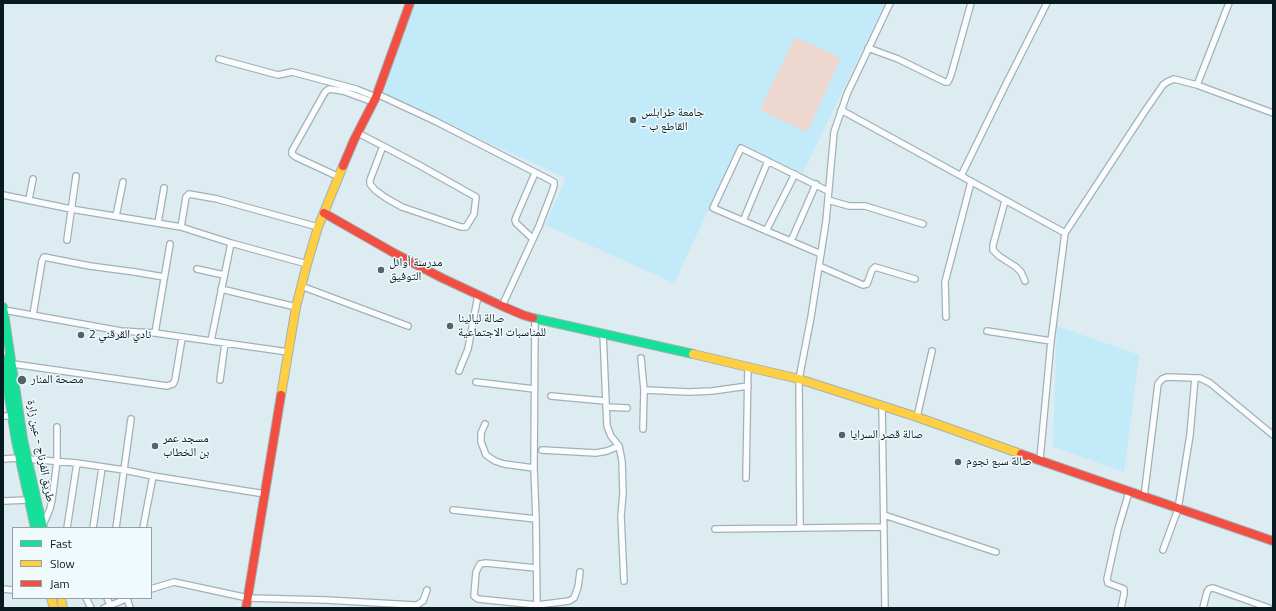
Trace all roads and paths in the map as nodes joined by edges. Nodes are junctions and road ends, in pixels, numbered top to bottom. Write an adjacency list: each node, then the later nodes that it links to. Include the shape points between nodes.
1 (410, 3): 9 (street)
2 (890, 3): 6 (street)
3 (972, 3): 6 (street, via 948,82)
4 (1047, 3): 18 (street)
5 (1229, 3): 8 (street)
6 (868, 48): 10 (street)
7 (218, 59): 9 (street, via 278,75 292,72 356,89)
8 (1198, 86): 11 (street); 39 (street, via 1174,79 1163,85)
9 (375, 98): 12 (street); 15 (street, via 435,121); 19 (street, via 329,89 292,151 296,157)
10 (841, 110): 18 (street); 25 (street, via 834,132)
11 (1273, 113)
12 (358, 133): 13 (street); 19 (street)
13 (384, 146): 13 (street, via 370,180 375,190 402,207 466,227 474,214 476,197)
14 (768, 161): 16 (street); 33 (street); 33 (street, via 741,148 713,208)
15 (535, 173): 40 (street, via 515,220); 40 (street, via 552,181 554,186)
16 (795, 174): 23 (street); 38 (street)
17 (76, 176): 30 (street)
18 (961, 176): 22 (street)
19 (339, 177): 31 (street)
20 (33, 179): 27 (street)
21 (123, 182): 32 (street)
22 (971, 182): 29 (street); 60 (street, via 946,282)
23 (816, 184): 25 (street); 42 (street)
24 (164, 188): 34 (street)
25 (828, 191): 28 (street)
26 (3, 195): 27 (street)
27 (29, 199): 30 (street)
28 (828, 200): 35 (street, via 849,206 865,206); 45 (street)
29 (1005, 201): 39 (street); 52 (street, via 993,250 1016,267)
30 (71, 209): 32 (street); 41 (street)
31 (324, 213): 37 (street); 55 (street, via 394,253)
32 (116, 216): 34 (street)
33 (743, 221): 38 (street)
34 (158, 223): 36 (street)
35 (923, 224)
36 (181, 227): 37 (street, via 186,197 189,194); 43 (street)
37 (318, 227): 46 (street)
38 (766, 231): 42 (street)
39 (1065, 233): 68 (street)
40 (533, 239): 56 (street)
41 (67, 240)
42 (791, 241): 45 (street)
43 (231, 243): 46 (street); 49 (street)
44 (170, 244): 50 (street)
45 (821, 254): 47 (street)
46 (307, 264): 53 (street)
47 (819, 266): 51 (street, via 863,285 867,284 875,267); 79 (street)
48 (197, 270): 49 (street)
49 (224, 274): 54 (street)
50 (164, 277): 59 (street, via 44,257); 64 (street)
51 (915, 279)
52 (1025, 282)
53 (301, 286): 57 (street); 62 (street)
54 (221, 289): 57 (street); 67 (street)
55 (478, 295): 56 (street); 77 (street, via 468,349)
56 (502, 306): 61 (street)
57 (296, 307): 71 (street)
58 (3, 309): 59 (street); 74 (street, طريق الفرناج - عين زارة)
59 (33, 315): 64 (street, via 121,331)
60 (946, 317)
61 (535, 318): 65 (street); 83 (street)
62 (408, 326)
63 (987, 331): 68 (street)
64 (155, 333): 66 (street)
65 (603, 333): 75 (street); 86 (street)
66 (182, 338): 67 (street); 74 (street, via 175,380 167,386)
67 (211, 341): 69 (street)
68 (1051, 341): 100 (street)
69 (226, 343): 71 (street); 80 (street)
70 (932, 351): 90 (street)
71 (288, 352): 109 (street)
72 (641, 358): 84 (street)
73 (3, 359): 76 (street, طريق الفرناج - عين زارة)
74 (13, 364): 99 (street, طريق الفرناج - عين زارة)
75 (748, 366): 79 (street); 82 (street)
76 (4, 370): 89 (street, طريق الفرناج - عين زارة)
77 (460, 371)
78 (1195, 378): 95 (street, via 1210,383); 110 (street, via 1167,377 1158,384); 113 (street, via 1190,435)
79 (799, 379): 87 (street); 123 (street)
80 (220, 380)
81 (476, 382): 83 (street)
82 (748, 386): 84 (street, via 696,392); 107 (street)
83 (534, 389): 104 (street)
84 (644, 390): 94 (street)
85 (551, 396): 86 (street)
86 (605, 404): 88 (street); 96 (street, via 607,426)
87 (882, 406): 90 (street); 115 (street)
88 (627, 408)
89 (7, 416): 99 (street, طريق الفرناج - عين زارة)
90 (917, 417): 100 (street)
91 (131, 419): 105 (street)
92 (485, 424): 104 (street, via 481,442 486,456 504,464)
93 (57, 427): 101 (street)
94 (643, 429)
95 (1273, 435)
96 (619, 446): 97 (street, via 596,453); 130 (street, via 622,461)
97 (542, 450)
98 (3, 459): 99 (street)
99 (23, 459): 101 (street); 111 (street, طريق الفرناج - عين زارة); 117 (street, طريق الفرناج - عين زارة)
100 (1040, 459): 108 (street)
101 (57, 462): 102 (street); 117 (street, via 50,509)
102 (77, 463): 103 (street); 118 (street)
103 (102, 468): 105 (street); 119 (street)
104 (534, 468): 116 (street)
105 (124, 470): 106 (street); 120 (street)
106 (153, 476): 109 (street); 121 (street)
107 (746, 478)
108 (1129, 492): 110 (street); 143 (street, via 1107,579 1108,583 1124,589)
109 (265, 494): 133 (street)
110 (1144, 497): 113 (street)
111 (28, 500): 112 (street); 117 (street, طريق الفرناج - عين زارة)
112 (3, 501)
113 (1178, 509): 125 (street); 126 (street)
114 (453, 510): 116 (street)
115 (884, 515): 122 (street); 127 (street)
116 (536, 519): 128 (street)
117 (40, 527)
118 (67, 527)
119 (94, 527)
120 (116, 527)
121 (143, 527)
122 (884, 527): 123 (street); 142 (street)
123 (800, 528): 124 (street)
124 (715, 529)
125 (1273, 541)
126 (1163, 550)
127 (996, 552)
128 (536, 568): 138 (street); 138 (street, via 480,564 477,568 474,594 478,599)
129 (580, 572): 138 (street, via 574,598)
130 (624, 581)
131 (152, 589): 133 (street, via 174,582)
132 (427, 590): 133 (street, via 423,601 417,605 299,598)
133 (248, 598): 141 (street)
134 (86, 599): 139 (street)
135 (107, 599): 137 (street)
136 (125, 599): 137 (street)
137 (110, 605): 140 (street)
138 (537, 607)
139 (91, 608)
140 (104, 608)
141 (246, 608)
142 (885, 608)
143 (1121, 608)
144 (1203, 608): 145 (street, via 1207,592 1213,588)
145 (1269, 608)

